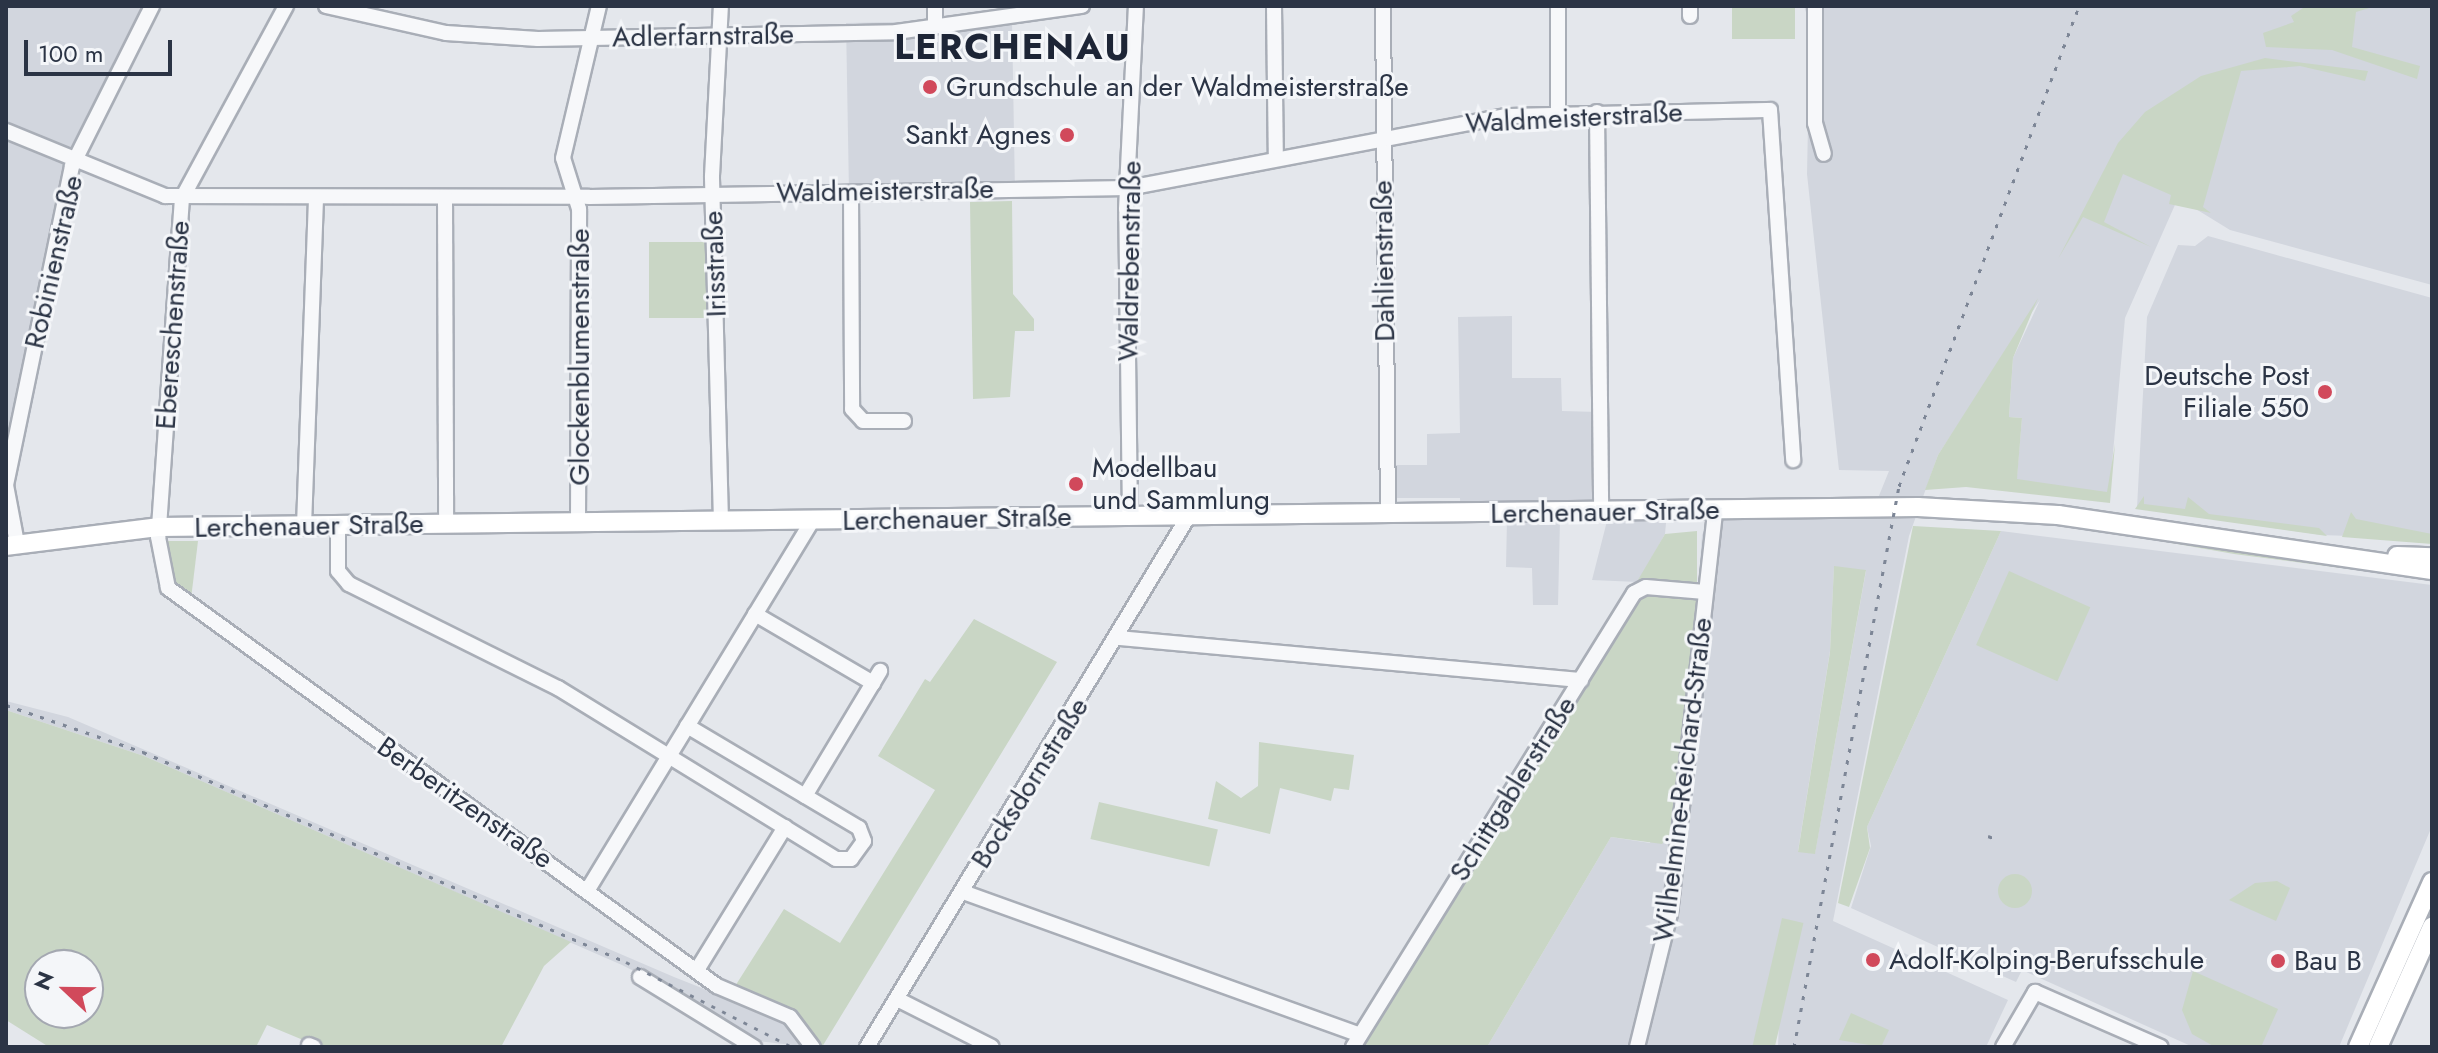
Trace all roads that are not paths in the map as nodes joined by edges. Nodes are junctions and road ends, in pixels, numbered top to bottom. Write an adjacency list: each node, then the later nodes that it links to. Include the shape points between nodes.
1 (152, 6): 23 (street, Robinienstraße)
2 (286, 6): 29 (street, Ebereschenstraße)
3 (326, 6): 16 (street, Adlerfarnstraße, via 446,33)
4 (599, 6): 16 (street, Glockenblumenstraße)
5 (721, 6): 15 (street, Irisstraße)
6 (935, 6): 14 (street)
7 (1082, 6): 13 (street, Adlerfarnstraße)
8 (1136, 6): 24 (street, Waldrebenstraße)
9 (1274, 6): 22 (street)
10 (1383, 6): 20 (street, Dahlienstraße)
11 (1558, 6): 18 (street)
12 (1815, 6): 21 (street, via 1815,123)
13 (1021, 8): 14 (street, Adlerfarnstraße)
14 (935, 26): 15 (street, Adlerfarnstraße)
15 (720, 36): 16 (street, Adlerfarnstraße); 25 (street, Irisstraße)
16 (591, 38): 27 (street, Glockenblumenstraße, via 563,158)
17 (1597, 112): 18 (street, Waldmeisterstraße); 32 (street, Waldmeisterstraße, via 1770,110); 35 (street)
18 (1558, 114): 20 (street, Waldmeisterstraße)
19 (6, 131): 23 (street, Waldmeisterstraße)
20 (1383, 136): 22 (street, Waldmeisterstraße); 36 (street, Dahlienstraße)
21 (1824, 154)
22 (1276, 159): 24 (street, Waldmeisterstraße)
23 (80, 162): 29 (street, Waldmeisterstraße); 33 (street, Robinienstraße, via 69,175)
24 (1128, 188): 26 (street, Waldmeisterstraße); 37 (street, Waldrebenstraße)
25 (713, 193): 26 (street, Waldmeisterstraße); 27 (street, Waldmeisterstraße); 40 (street, Irisstraße)
26 (851, 193): 31 (street, via 852,409 863,421)
27 (573, 195): 28 (street, Waldmeisterstraße); 41 (street, Glockenblumenstraße, via 579,209)
28 (445, 197): 30 (street, Waldmeisterstraße); 42 (street)
29 (182, 198): 30 (street, Waldmeisterstraße); 45 (street, Ebereschenstraße)
30 (316, 198): 43 (street)
31 (904, 421)
32 (1793, 460)
33 (6, 485): 46 (street)
34 (1715, 510): 35 (main road, Lerchenauer Straße); 47 (main road, Lerchenauer Straße, via 1918,507 2058,515); 50 (street, Wilhelmine-Reichard-Straße)
35 (1601, 512): 36 (main road, Lerchenauer Straße)
36 (1388, 515): 38 (main road, Lerchenauer Straße)
37 (1130, 517): 38 (main road, Lerchenauer Straße); 39 (main road, Lerchenauer Straße)
38 (1188, 517): 52 (street, Bocksdornstraße)
39 (812, 521): 40 (main road, Lerchenauer Straße); 51 (street)
40 (721, 522): 41 (main road, Lerchenauer Straße)
41 (578, 523): 42 (main road, Lerchenauer Straße)
42 (446, 525): 44 (main road, Lerchenauer Straße)
43 (304, 526): 44 (main road, Lerchenauer Straße); 45 (main road, Lerchenauer Straße)
44 (338, 526): 55 (street, via 338,571 349,584 558,688)
45 (159, 527): 46 (main road, Lerchenauer Straße); 59 (street, Berberitzenstraße, via 159,563 179,601)
46 (12, 544)
47 (2339, 556): 48 (main road, Lerchenauer Straße); 49 (main road, Lerchenauer Straße)
48 (2432, 557)
49 (2432, 570)
50 (1705, 592): 53 (street, Schittgablerstraße, via 1641,588); 70 (street, Wilhelmine-Reichard-Straße, via 1670,914)
51 (755, 614): 54 (street); 56 (street, via 877,677)
52 (1119, 638): 53 (street); 60 (street, Bocksdornstraße)
53 (1581, 680): 65 (street, Schittgablerstraße)
54 (687, 726): 55 (street); 56 (street)
55 (669, 756): 57 (street); 59 (street)
56 (805, 796): 57 (street, via 859,828 865,834 859,848 844,862)
57 (785, 827): 62 (street)
58 (2432, 882): 73 (main road)
59 (587, 891): 62 (street, Berberitzenstraße)
60 (963, 892): 64 (street, Bocksdornstraße); 65 (street)
61 (2432, 927): 74 (main road)
62 (697, 970): 67 (street, Berberitzenstraße, via 790,1017)
63 (640, 977): 66 (street)
64 (897, 999): 68 (street, Bocksdornstraße); 69 (street)
65 (1357, 1041)
66 (754, 1047)
67 (813, 1047)
68 (867, 1047)
69 (992, 1047)
70 (1637, 1047)
71 (2003, 1047): 72 (street, via 2035,992)
72 (2161, 1047)
73 (2358, 1047)
74 (2378, 1047)

